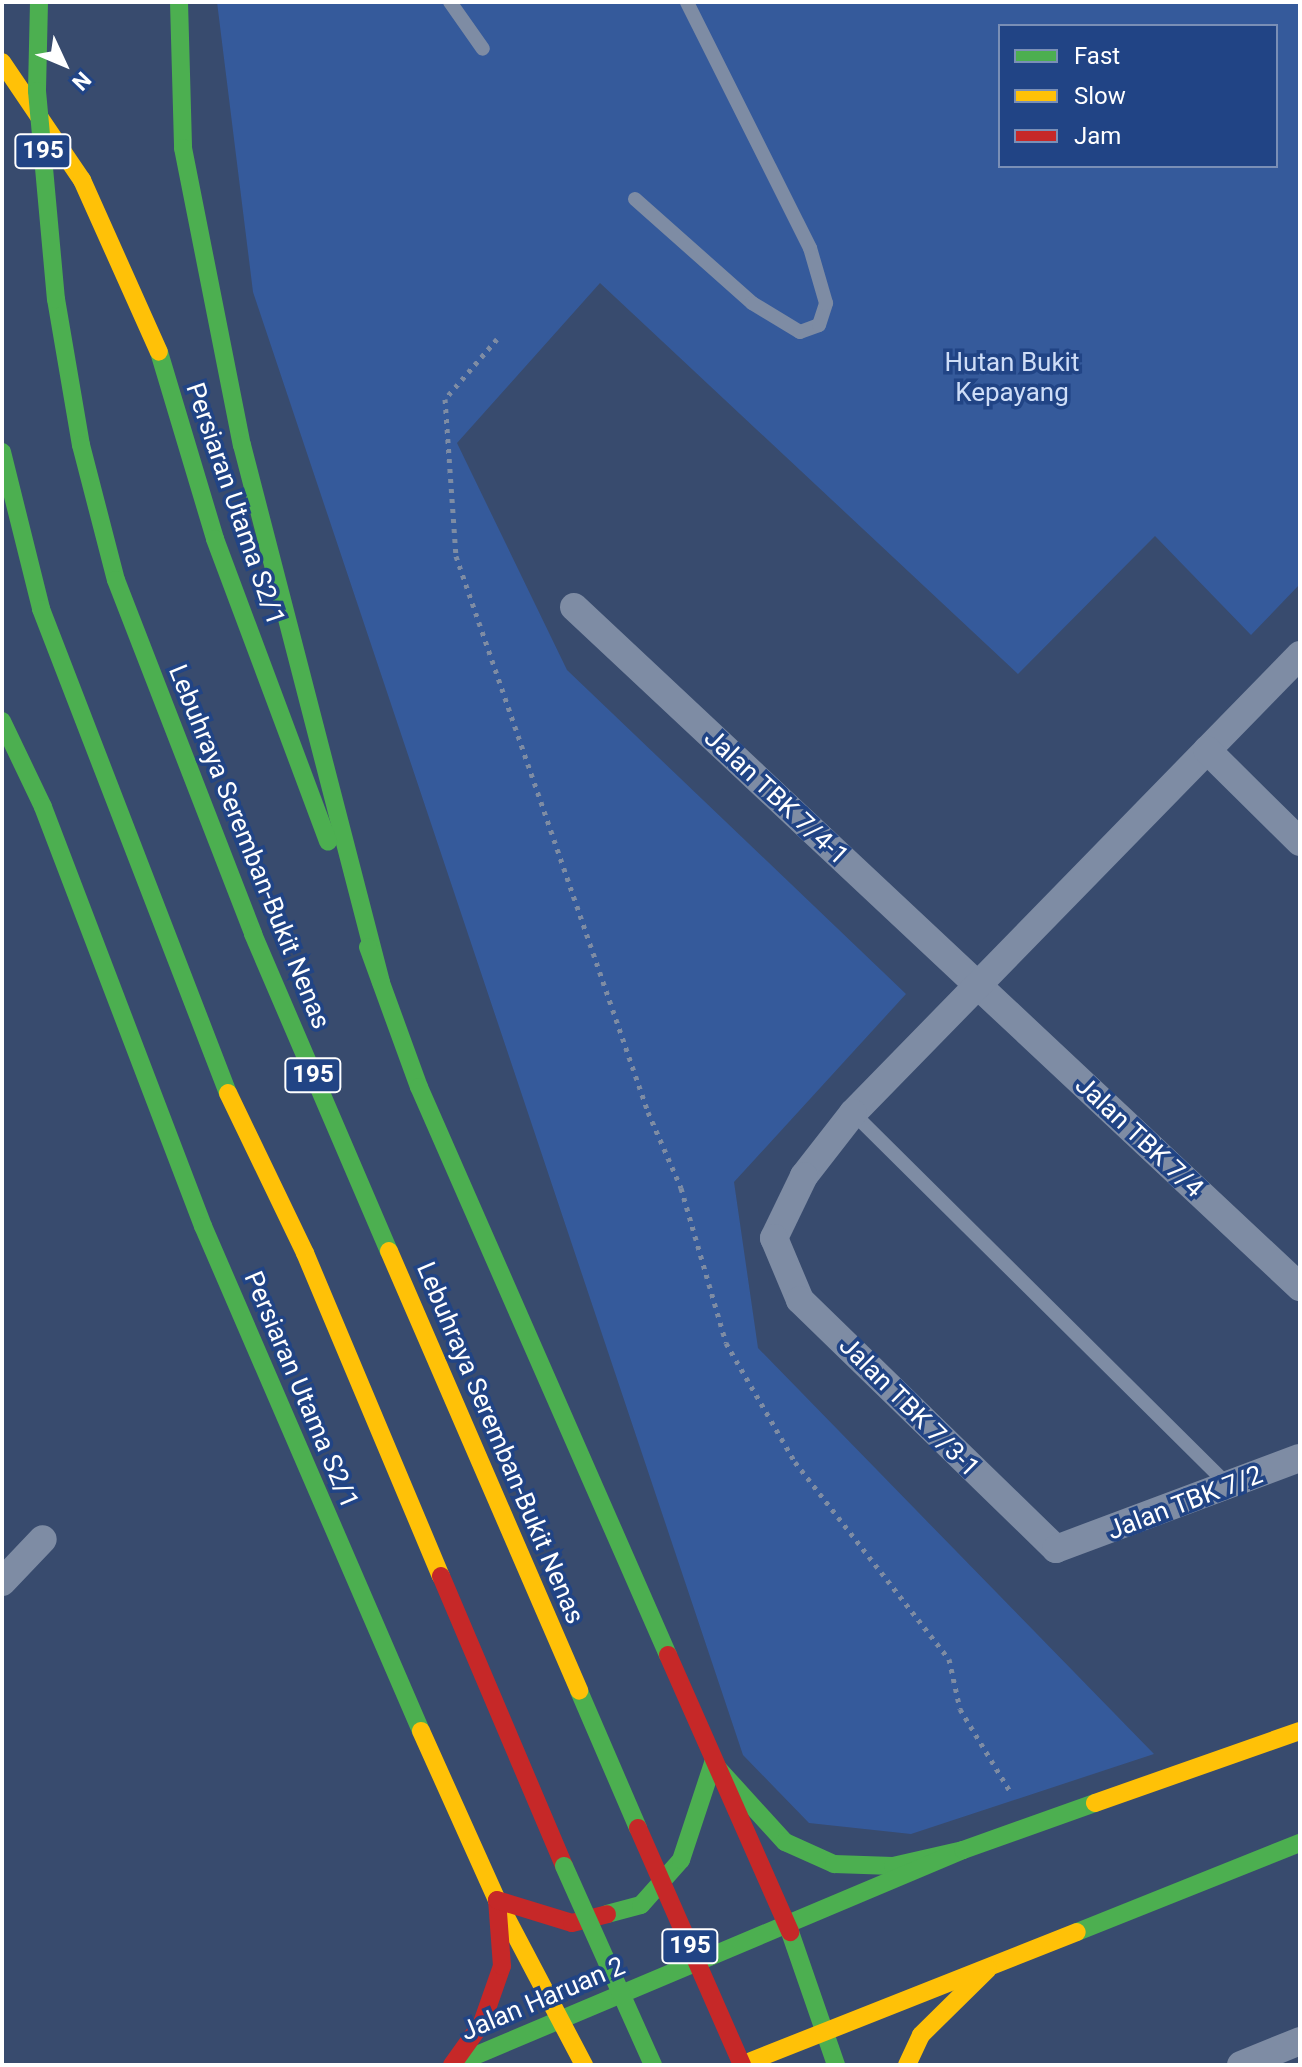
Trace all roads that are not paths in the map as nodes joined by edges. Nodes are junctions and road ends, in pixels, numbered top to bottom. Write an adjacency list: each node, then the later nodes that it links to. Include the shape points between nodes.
1 (39, 2): 39 (main road, Lebuhraya Seremban-Bukit Nenas / 195, bridge, via 37,91 56,299 81,445 116,580 253,934)
2 (179, 2): 16 (main road, via 183,148 242,445)
3 (450, 2): 5 (lane)
4 (687, 2): 7 (lane, via 810,248 826,303 819,325 800,332 752,303)
5 (483, 49)
6 (2, 62): 16 (main road, Persiaran Utama S2/1, via 82,180 147,312 215,539)
7 (635, 199)
8 (2, 452): 11 (main road)
9 (2, 541): 11 (main road)
10 (574, 607): 17 (street, Jalan TBK 7/4-1)
11 (41, 609): 38 (main road, bridge, via 217,1070 305,1253)
12 (1300, 655): 14 (street)
13 (2, 721): 29 (main road, Persiaran Utama S2/1, via 43,807 203,1226)
14 (1207, 750): 15 (street); 17 (street)
15 (1300, 842)
16 (381, 982): 26 (main road, via 419,1087)
17 (978, 988): 18 (street); 19 (street, Jalan TBK 7/4)
18 (853, 1113): 21 (lane); 23 (street, Jalan TBK 7/3-1, via 804,1176 774,1238 800,1300 1041,1538 1056,1549)
19 (1300, 1287)
20 (1300, 1458): 21 (street, Jalan TBK 7/2)
21 (1228, 1486): 23 (street, Jalan TBK 7/2)
22 (43, 1539): 24 (street)
23 (1071, 1548)
24 (2, 1582)
25 (1300, 1731): 28 (main road)
26 (713, 1763): 28 (main road, via 785,1842 834,1864 893,1866); 29 (main road, via 681,1860 641,1905 572,1923); 30 (main road)
27 (1300, 1843): 31 (main road)
28 (963, 1850): 30 (main road, Jalan Haruan 2)
29 (497, 1900): 32 (main road, Persiaran Utama S2/1); 36 (main road, via 502,1966 482,2023)
30 (787, 1925): 32 (main road, Jalan Haruan 2); 33 (main road)
31 (988, 1969): 33 (main road); 41 (main road, via 921,2035)
32 (563, 2018): 36 (main road, Jalan Haruan 2); 37 (main road, Persiaran Utama S2/1)
33 (823, 2035): 39 (main road); 40 (main road)
34 (1300, 2041): 35 (street)
35 (1251, 2063)
36 (452, 2065)
37 (584, 2065)
38 (653, 2065)
39 (741, 2065)
40 (836, 2065)
41 (907, 2065)

